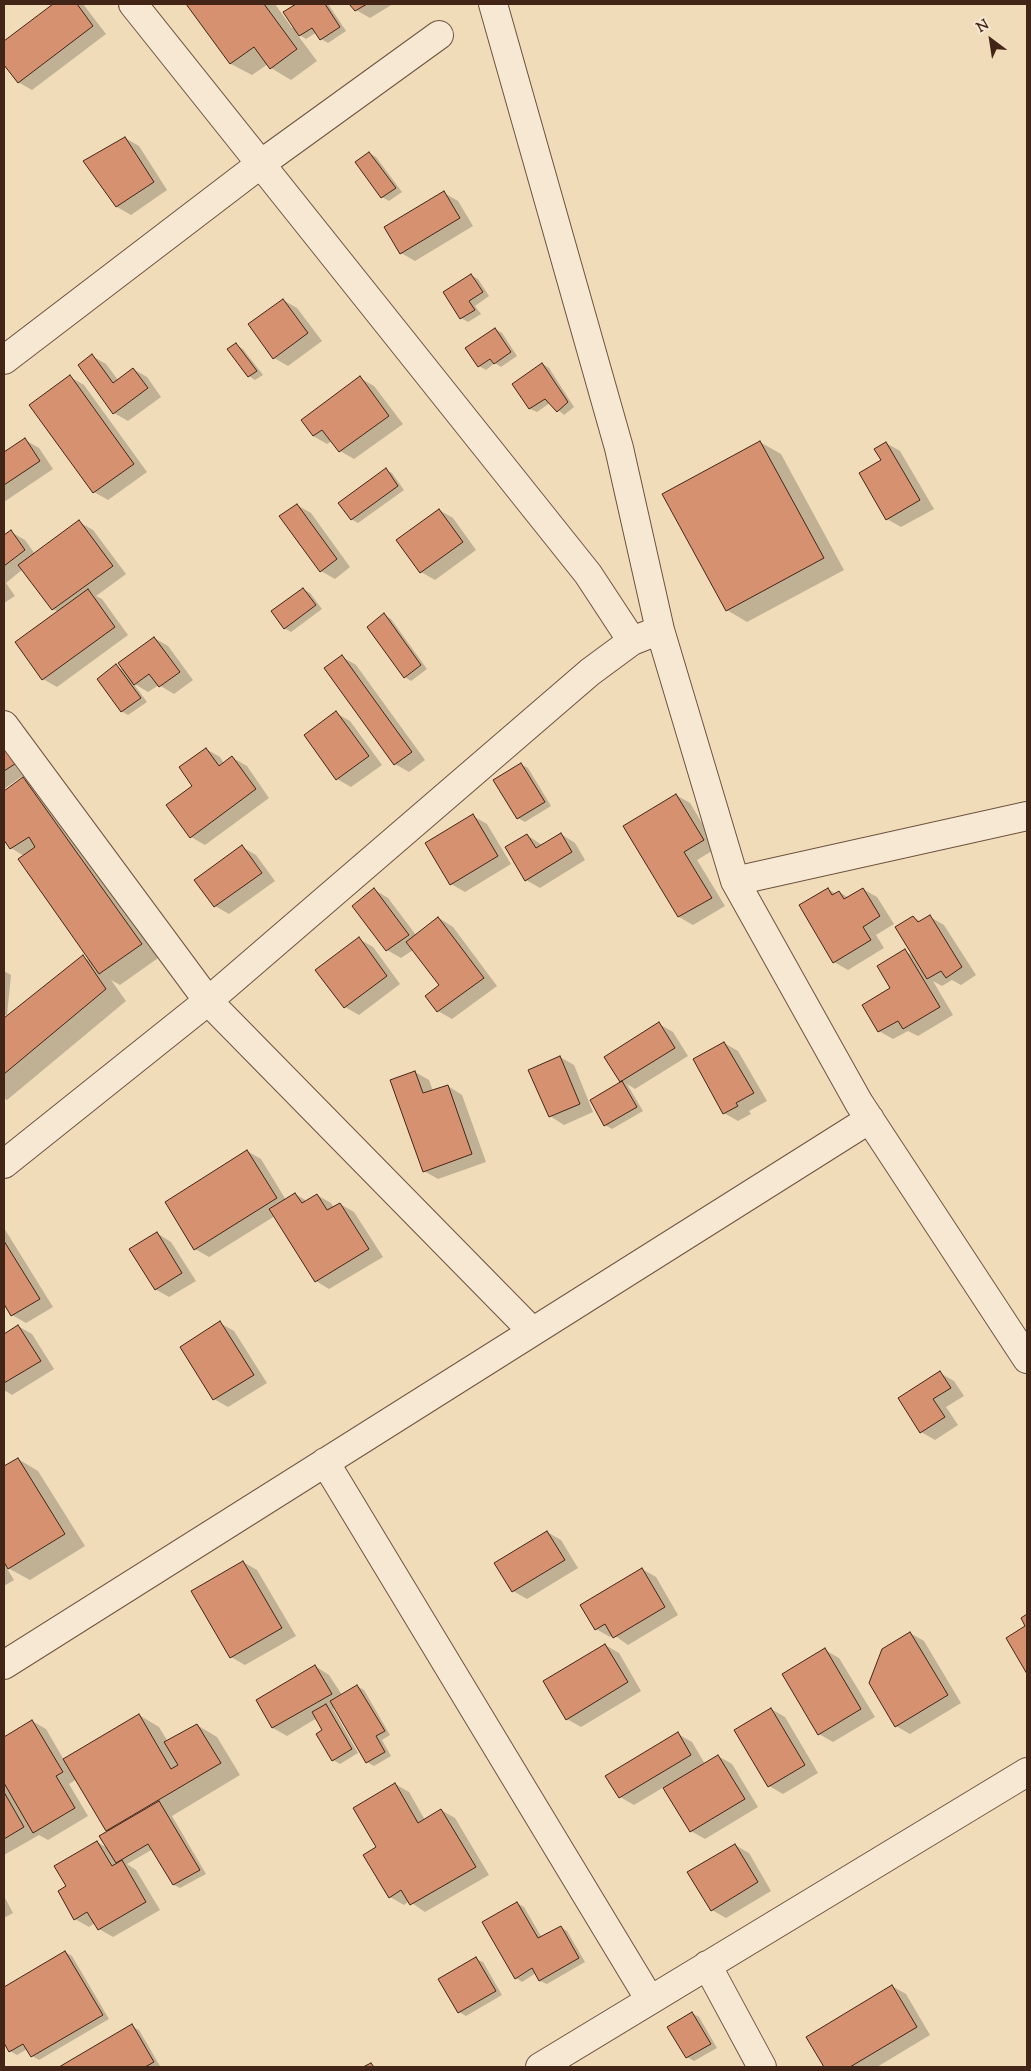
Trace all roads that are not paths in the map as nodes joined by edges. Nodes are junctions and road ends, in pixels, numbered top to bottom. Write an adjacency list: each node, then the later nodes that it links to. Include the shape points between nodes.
1 (133, 4): 4 (street)
2 (493, 4): 6 (street, via 619,448)
3 (439, 35): 4 (street)
4 (262, 163): 5 (street); 7 (street, via 588,574)
5 (4, 360)
6 (660, 630): 7 (street); 10 (street)
7 (632, 641): 11 (street, via 590,672)
8 (4, 725): 11 (street)
9 (1027, 816): 10 (street)
10 (735, 881): 12 (street)
11 (208, 1001): 13 (street); 14 (street)
12 (870, 1119): 14 (street); 15 (street)
13 (4, 1164)
14 (532, 1331): 16 (street)
15 (1027, 1359)
16 (325, 1462): 17 (street); 20 (street)
17 (4, 1665)
18 (1027, 1772): 19 (street)
19 (707, 1965): 20 (street); 22 (street)
20 (650, 2000): 21 (street)
21 (540, 2067)
22 (762, 2067)

